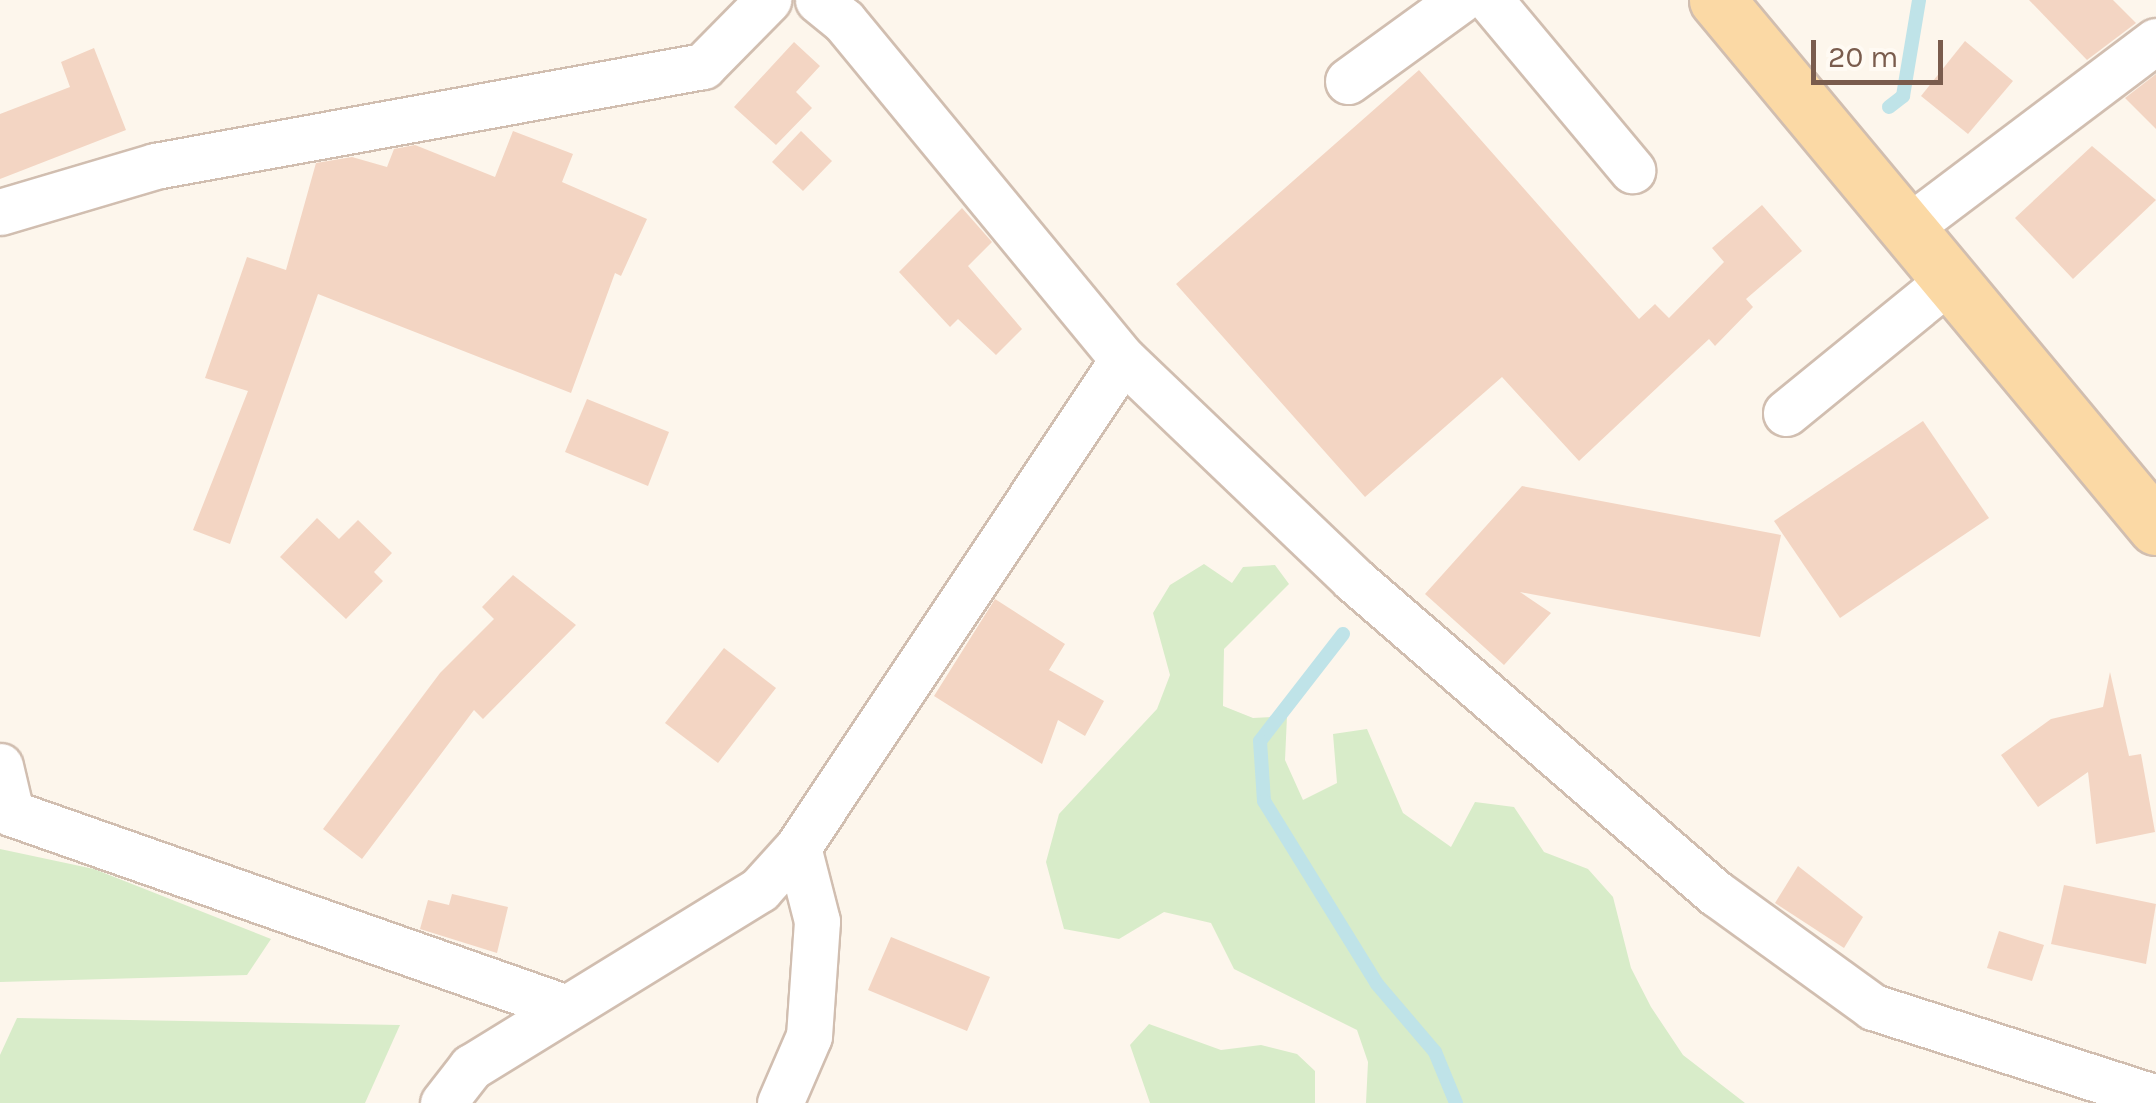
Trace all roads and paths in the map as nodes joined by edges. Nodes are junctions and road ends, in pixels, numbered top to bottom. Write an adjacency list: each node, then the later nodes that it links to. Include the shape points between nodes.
1 (768, 0): 9 (street, via 703,66 155,166)
2 (818, 0): 12 (street, via 857,35)
3 (1460, 0): 7 (street)
4 (1490, 0): 8 (street)
5 (1717, 0): 10 (main road)
6 (2156, 40): 10 (street)
7 (1348, 81)
8 (1632, 170)
9 (0, 212)
10 (1905, 230): 11 (main road)
11 (1948, 281): 13 (street); 14 (main road)
12 (1123, 359): 16 (street); 18 (street, via 1353,580 1717,894 1858,996 2010,1056)
13 (1786, 412)
14 (2156, 527)
15 (0, 766): 17 (street, via 12,813)
16 (798, 848): 17 (street, via 760,890); 20 (street, via 817,921 812,998 809,1036)
17 (564, 1007): 19 (street, via 471,1067)
18 (2156, 1098)
19 (443, 1103)
20 (780, 1103)

